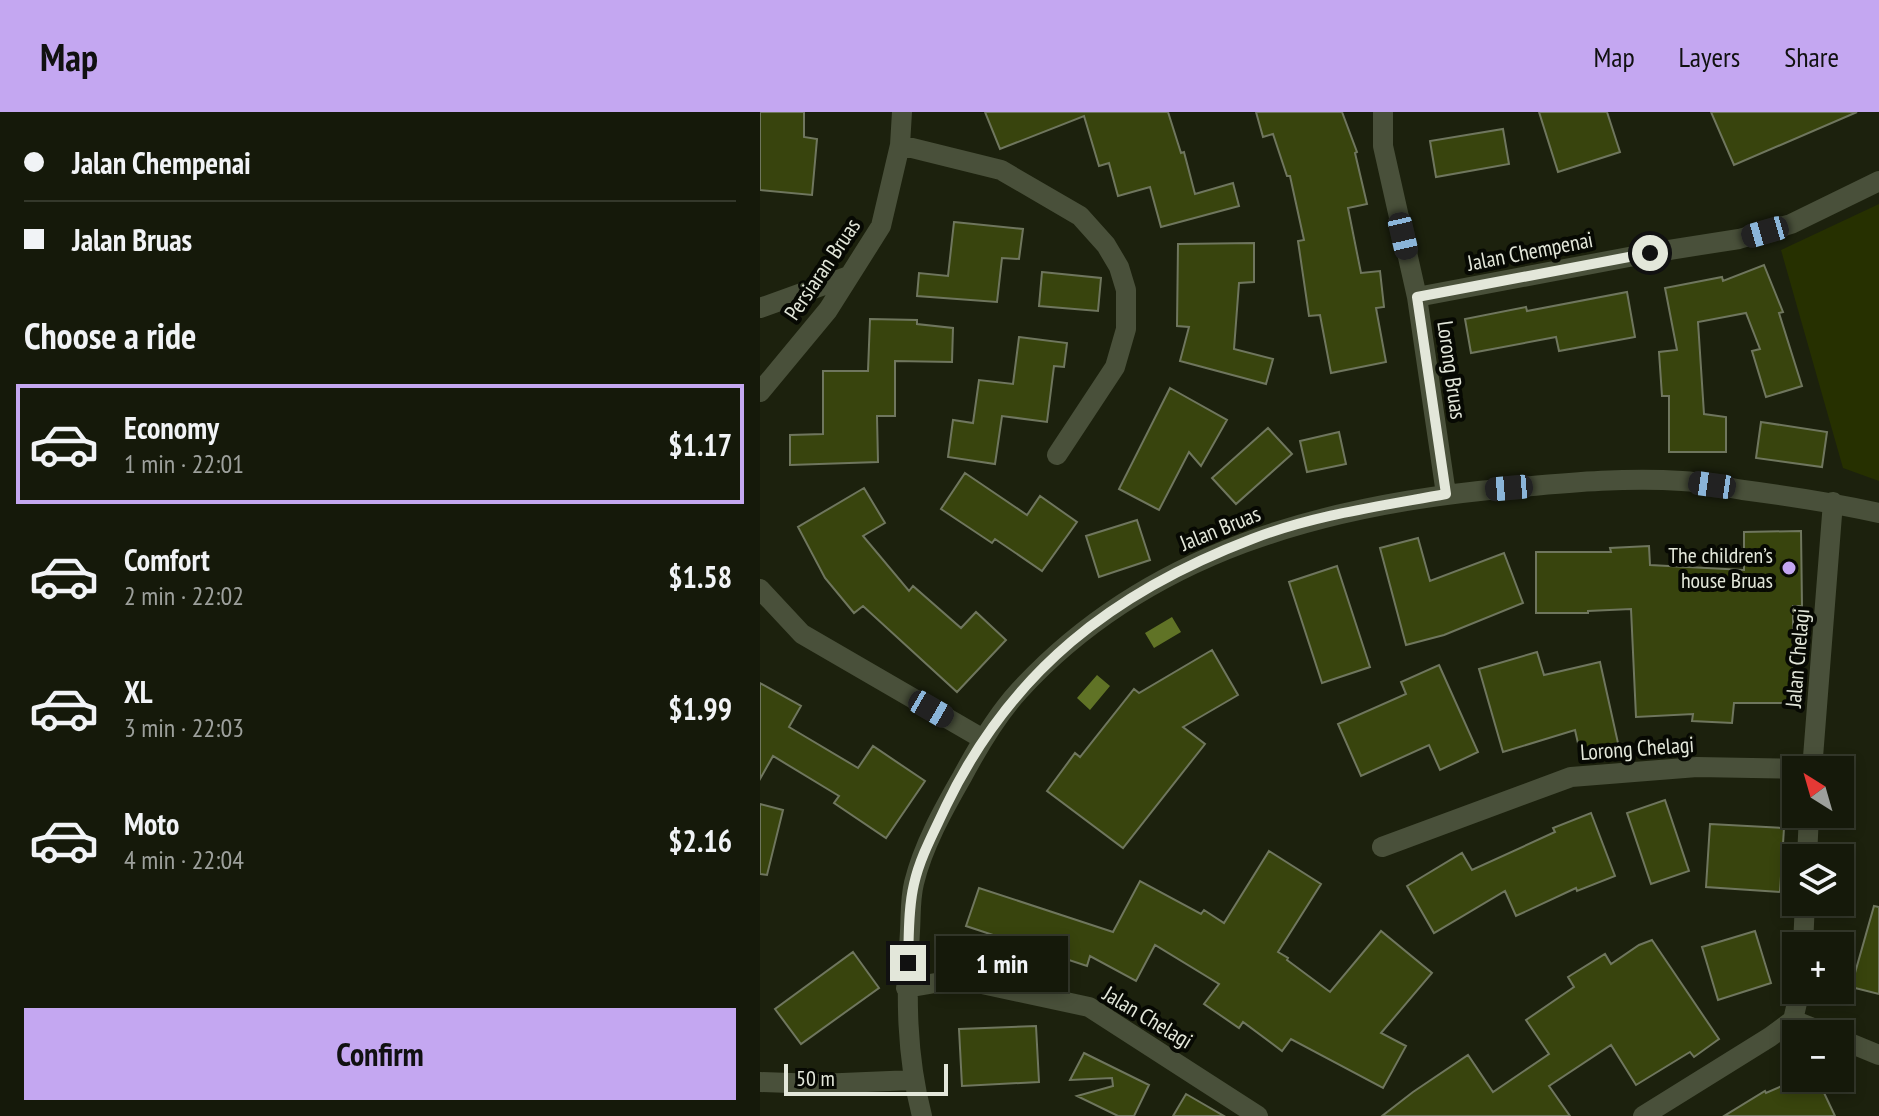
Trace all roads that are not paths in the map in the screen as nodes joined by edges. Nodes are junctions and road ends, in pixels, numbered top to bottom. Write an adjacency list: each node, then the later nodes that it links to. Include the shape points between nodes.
1 (902, 112): 3 (street, Persiaran Bruas)
2 (1383, 112): 6 (street, Lorong Bruas, via 1383,146)
3 (900, 145): 5 (street, Persiaran Bruas, via 881,226); 9 (street, via 1001,170 1080,216 1119,267 1126,290 1126,329 1115,367)
4 (1879, 181): 6 (street, Jalan Chempenai, via 1791,224 1739,239)
5 (849, 276): 7 (street); 8 (street, Persiaran Bruas, via 828,310)
6 (1417, 297): 10 (street, Lorong Bruas)
7 (760, 308)
8 (760, 392)
9 (1057, 455)
10 (1446, 494): 11 (street, Jalan Bruas, via 1571,483 1682,481); 14 (street, Jalan Bruas, via 1327,515 1183,568 1121,604 1067,645 1018,692)
11 (1833, 502): 12 (street, Jalan Bruas); 15 (street, Jalan Chelagi)
12 (1879, 513)
13 (760, 589): 14 (street, via 802,634)
14 (983, 739): 18 (street, Jalan Bruas, via 921,859 913,887)
15 (1813, 756)
16 (1782, 769): 17 (street, Lorong Chelagi, via 1697,767 1571,777)
17 (1382, 847)
18 (906, 988): 24 (street, Jalan Bruas); 27 (street, Jalan Chelagi, via 959,979 1089,1007)
19 (1797, 1004): 20 (street)
20 (1793, 1020)
21 (1782, 1028): 28 (street)
22 (1854, 1045): 23 (street)
23 (1879, 1055)
24 (913, 1080): 25 (street); 26 (street, Jalan Bruas)
25 (760, 1082)
26 (922, 1116)
27 (1258, 1116)
28 (1643, 1116)

